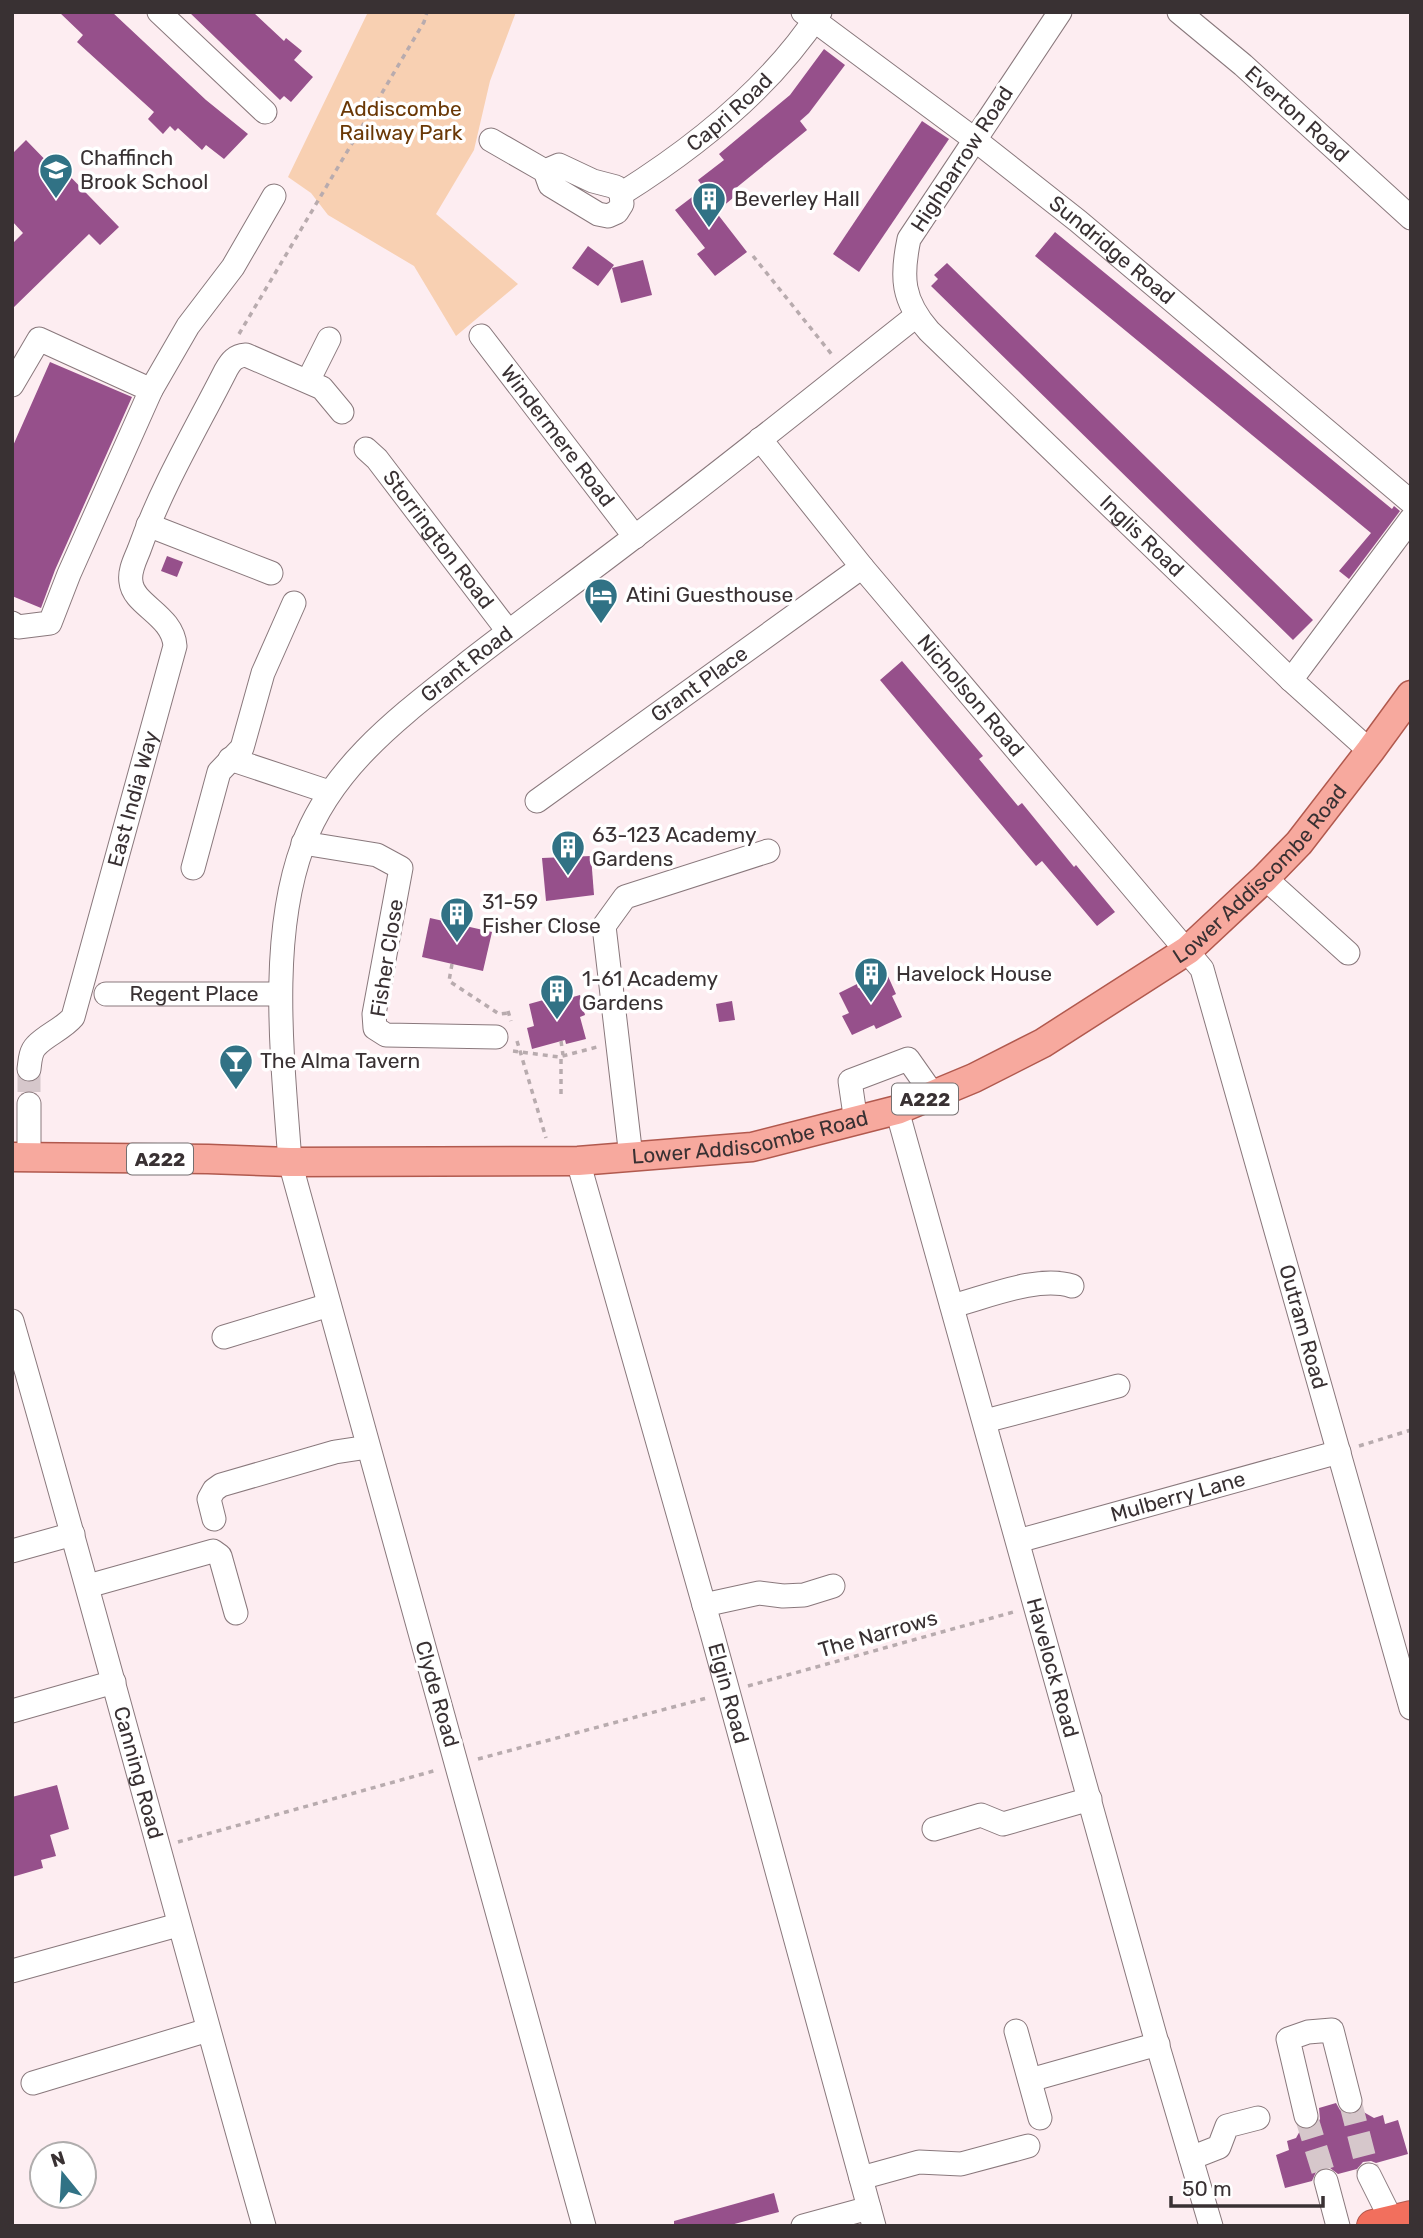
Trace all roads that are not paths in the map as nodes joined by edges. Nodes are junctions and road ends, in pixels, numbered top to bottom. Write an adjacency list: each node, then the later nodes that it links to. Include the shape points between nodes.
1 (159, 12): 5 (street)
2 (1060, 12): 6 (street, Highbarrow Road)
3 (1179, 12): 13 (street, Everton Road)
4 (812, 15): 6 (street, Sundridge Road); 10 (street, Capri Road, via 760,87 661,169)
5 (265, 112)
6 (974, 139): 14 (street, Highbarrow Road, via 909,239 904,282); 23 (street, Sundridge Road)
7 (491, 140): 8 (street, Capri Road)
8 (545, 170): 9 (street, Capri Road, via 559,165); 12 (street, Capri Road, via 550,185)
9 (593, 181): 10 (street, Capri Road, via 616,187); 12 (street)
10 (621, 194): 12 (street, Capri Road, via 622,204 608,216)
11 (274, 196): 19 (street)
12 (580, 203)
13 (1411, 218)
14 (916, 316): 21 (street, Grant Road); 32 (street, Inglis Road)
15 (481, 336): 26 (street, Windermere Road)
16 (329, 339): 17 (street)
17 (308, 381): 20 (street, via 322,388); 25 (street, East India Way, via 246,355 237,356)
18 (12, 385): 19 (street, via 39,340)
19 (151, 390): 30 (street, via 50,623)
20 (342, 412)
21 (760, 439): 26 (street, Grant Road); 27 (street, Nicholson Road)
22 (366, 449): 31 (street, Storrington Road)
23 (1411, 502)
24 (1411, 519): 32 (street)
25 (148, 525): 28 (street); 47 (street, East India Way, via 131,571 131,584 174,634 175,646 74,1017 36,1046)
26 (635, 537): 31 (street, Grant Road)
27 (862, 567): 37 (street, Grant Place); 42 (street, Nicholson Road)
28 (271, 573)
29 (294, 603): 35 (street, via 263,673 242,748)
30 (14, 629)
31 (508, 631): 36 (street, Grant Road, via 409,710 353,762)
32 (1291, 680): 34 (street, Inglis Road)
33 (1411, 695): 34 (main road, Lower Addiscombe Road / A222)
34 (1370, 751): 41 (main road, Lower Addiscombe Road / A222, via 1299,843)
35 (230, 759): 36 (street); 40 (street, via 219,772)
36 (329, 792): 38 (street, Grant Road)
37 (537, 801)
38 (303, 843): 45 (street, Grant Road, via 284,933); 46 (street, Fisher Close, via 376,855 401,868 375,1028 386,1035)
39 (768, 851): 52 (street, via 625,897 604,926)
40 (193, 868)
41 (1265, 878): 42 (main road, Lower Addiscombe Road / A222); 43 (street)
42 (1188, 950): 48 (main road, Lower Addiscombe Road / A222, via 1043,1043); 64 (street, Outram Road, via 1202,969)
43 (1348, 953)
44 (106, 994): 45 (street, Regent Place)
45 (280, 994): 55 (street, Grant Road)
46 (509, 1035)
47 (29, 1069)
48 (934, 1096): 50 (main road, Lower Addiscombe Road / A222); 51 (street, via 908,1059 850,1081)
49 (29, 1104): 53 (street)
50 (897, 1110): 51 (main road, Lower Addiscombe Road / A222); 58 (street, Havelock Road)
51 (856, 1122): 52 (main road, Lower Addiscombe Road / A222, via 752,1147)
52 (631, 1157): 54 (main road, Lower Addiscombe Road / A222)
53 (21, 1158): 55 (main road, Lower Addiscombe Road / A222)
54 (565, 1160): 55 (main road, Lower Addiscombe Road / A222); 71 (street, Elgin Road)
55 (290, 1162): 57 (street, Clyde Road)
56 (1072, 1286): 58 (street, via 1036,1283)
57 (329, 1305): 60 (street); 63 (street, Clyde Road)
58 (952, 1306): 62 (street, Havelock Road)
59 (12, 1321): 66 (street, Canning Road)
60 (224, 1337)
61 (1118, 1385): 62 (street)
62 (985, 1421): 67 (street, Havelock Road)
63 (368, 1447): 65 (street, via 220,1485 209,1499); 98 (street, Clyde Road)
64 (1339, 1452): 67 (street, Mulberry Lane); 74 (street, Outram Road)
65 (214, 1519)
66 (74, 1534): 68 (street); 69 (street, Canning Road)
67 (1018, 1541): 77 (street, Havelock Road)
68 (12, 1551)
69 (88, 1586): 72 (street, via 208,1550 220,1556); 73 (street, Canning Road)
70 (833, 1587): 71 (street, via 804,1595 759,1593)
71 (704, 1605): 93 (street, Elgin Road)
72 (236, 1613)
73 (114, 1682): 76 (street); 79 (street, Canning Road)
74 (1407, 1682): 75 (street, Outram Road)
75 (1411, 1708)
76 (12, 1711)
77 (1090, 1799): 78 (street, via 1003,1824 981,1815); 83 (street, Havelock Road)
78 (934, 1829)
79 (178, 1925): 80 (street); 81 (street, Canning Road)
80 (12, 1971)
81 (208, 2030): 85 (street); 97 (street, Canning Road)
82 (1016, 2031): 84 (street)
83 (1158, 2044): 84 (street); 91 (street, Havelock Road)
84 (1030, 2080): 89 (street)
85 (33, 2083)
86 (1350, 2101): 87 (street, via 1332,2030 1308,2032 1288,2039)
87 (1307, 2116)
88 (1258, 2118): 91 (street, via 1227,2126 1219,2147)
89 (1040, 2119)
90 (1028, 2146): 93 (street, via 961,2164 919,2162)
91 (1191, 2158): 100 (street, Havelock Road)
92 (1368, 2175): 96 (street)
93 (861, 2178): 95 (street, Elgin Road)
94 (1326, 2181): 101 (street)
95 (871, 2217): 99 (street)
96 (1388, 2223)
97 (264, 2226)
98 (584, 2226)
99 (803, 2226)
100 (1212, 2226)
101 (1338, 2226)

